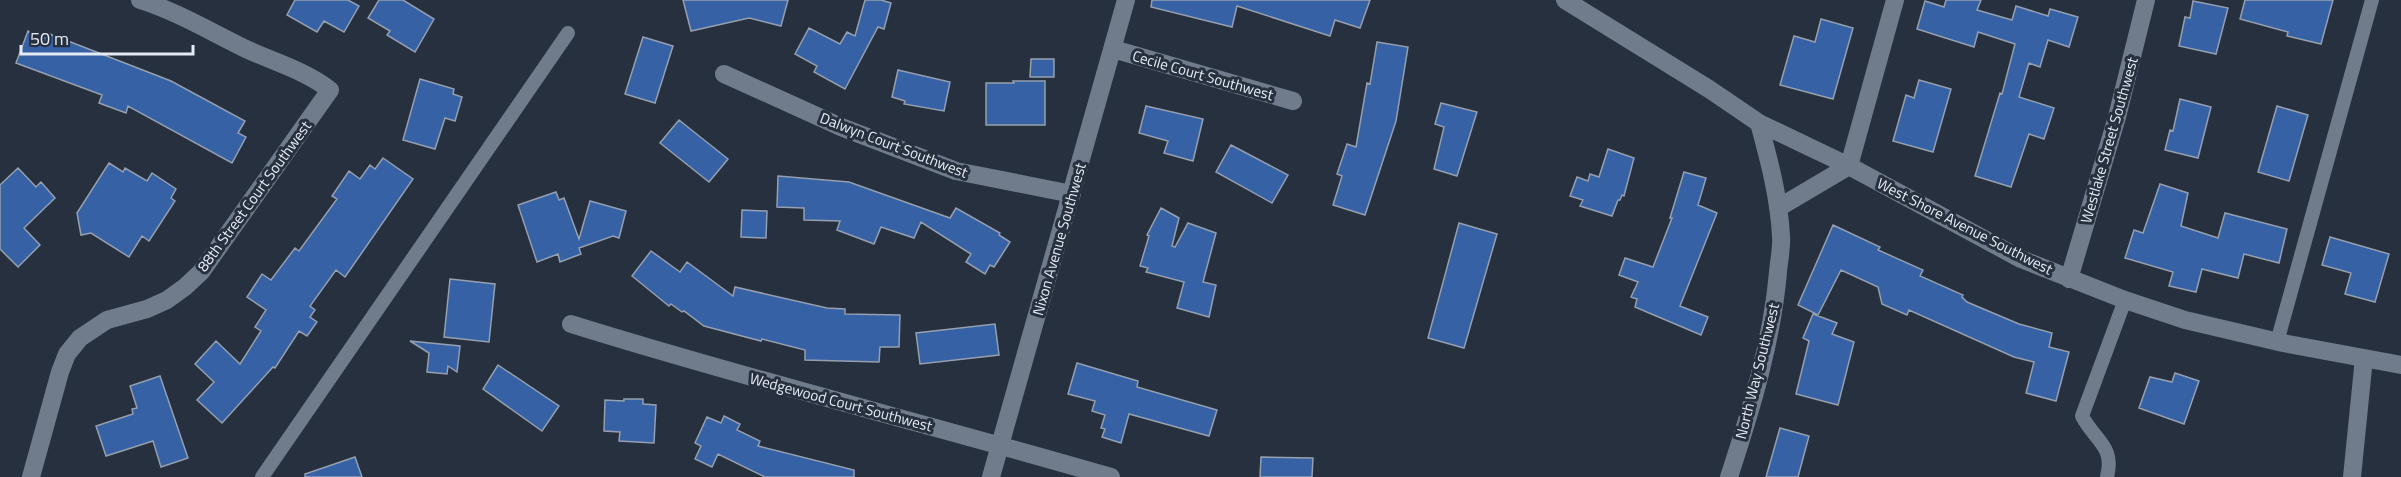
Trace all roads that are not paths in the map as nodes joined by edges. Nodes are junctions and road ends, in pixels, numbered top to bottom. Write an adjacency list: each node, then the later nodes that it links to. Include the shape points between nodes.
1 (141, 0): 22 (street, 88th Street Court Southwest, via 190,19 330,90 201,272 166,300 95,326 67,354)
2 (1126, 0): 8 (street, Nixon Avenue Southwest)
3 (1565, 0): 11 (street, West Shore Avenue Southwest)
4 (1895, 0): 12 (street)
5 (2146, 0): 15 (street, Westlake Street Southwest, via 2117,117)
6 (2372, 0): 18 (lane)
7 (568, 33): 23 (lane)
8 (1113, 49): 10 (street, Cecile Court Southwest); 13 (street, Nixon Avenue Southwest)
9 (724, 74): 13 (street, Dalwyn Court Southwest, via 841,127 956,171)
10 (1293, 101)
11 (1759, 123): 12 (street, West Shore Avenue Southwest); 14 (street, North Way Southwest)
12 (1849, 166): 14 (street); 15 (street, West Shore Avenue Southwest, via 2021,259)
13 (1072, 194): 21 (street, Nixon Avenue Southwest)
14 (1778, 208): 26 (street, North Way Southwest, via 1781,237 1771,324)
15 (2069, 279): 16 (street, West Shore Avenue Southwest)
16 (2125, 300): 18 (street, West Shore Avenue Southwest, via 2185,320); 27 (lane, via 2082,416 2109,454)
17 (571, 324): 21 (street, Wedgewood Court Southwest, via 692,362)
18 (2277, 342): 19 (street, West Shore Avenue Southwest)
19 (2364, 358): 20 (street, West Shore Avenue Southwest); 28 (street)
20 (2401, 365)
21 (999, 444): 24 (street, Nixon Avenue Southwest); 25 (street, Wedgewood Court Southwest)
22 (31, 477)
23 (262, 477)
24 (991, 477)
25 (1111, 477)
26 (1729, 477)
27 (2107, 477)
28 (2352, 477)

